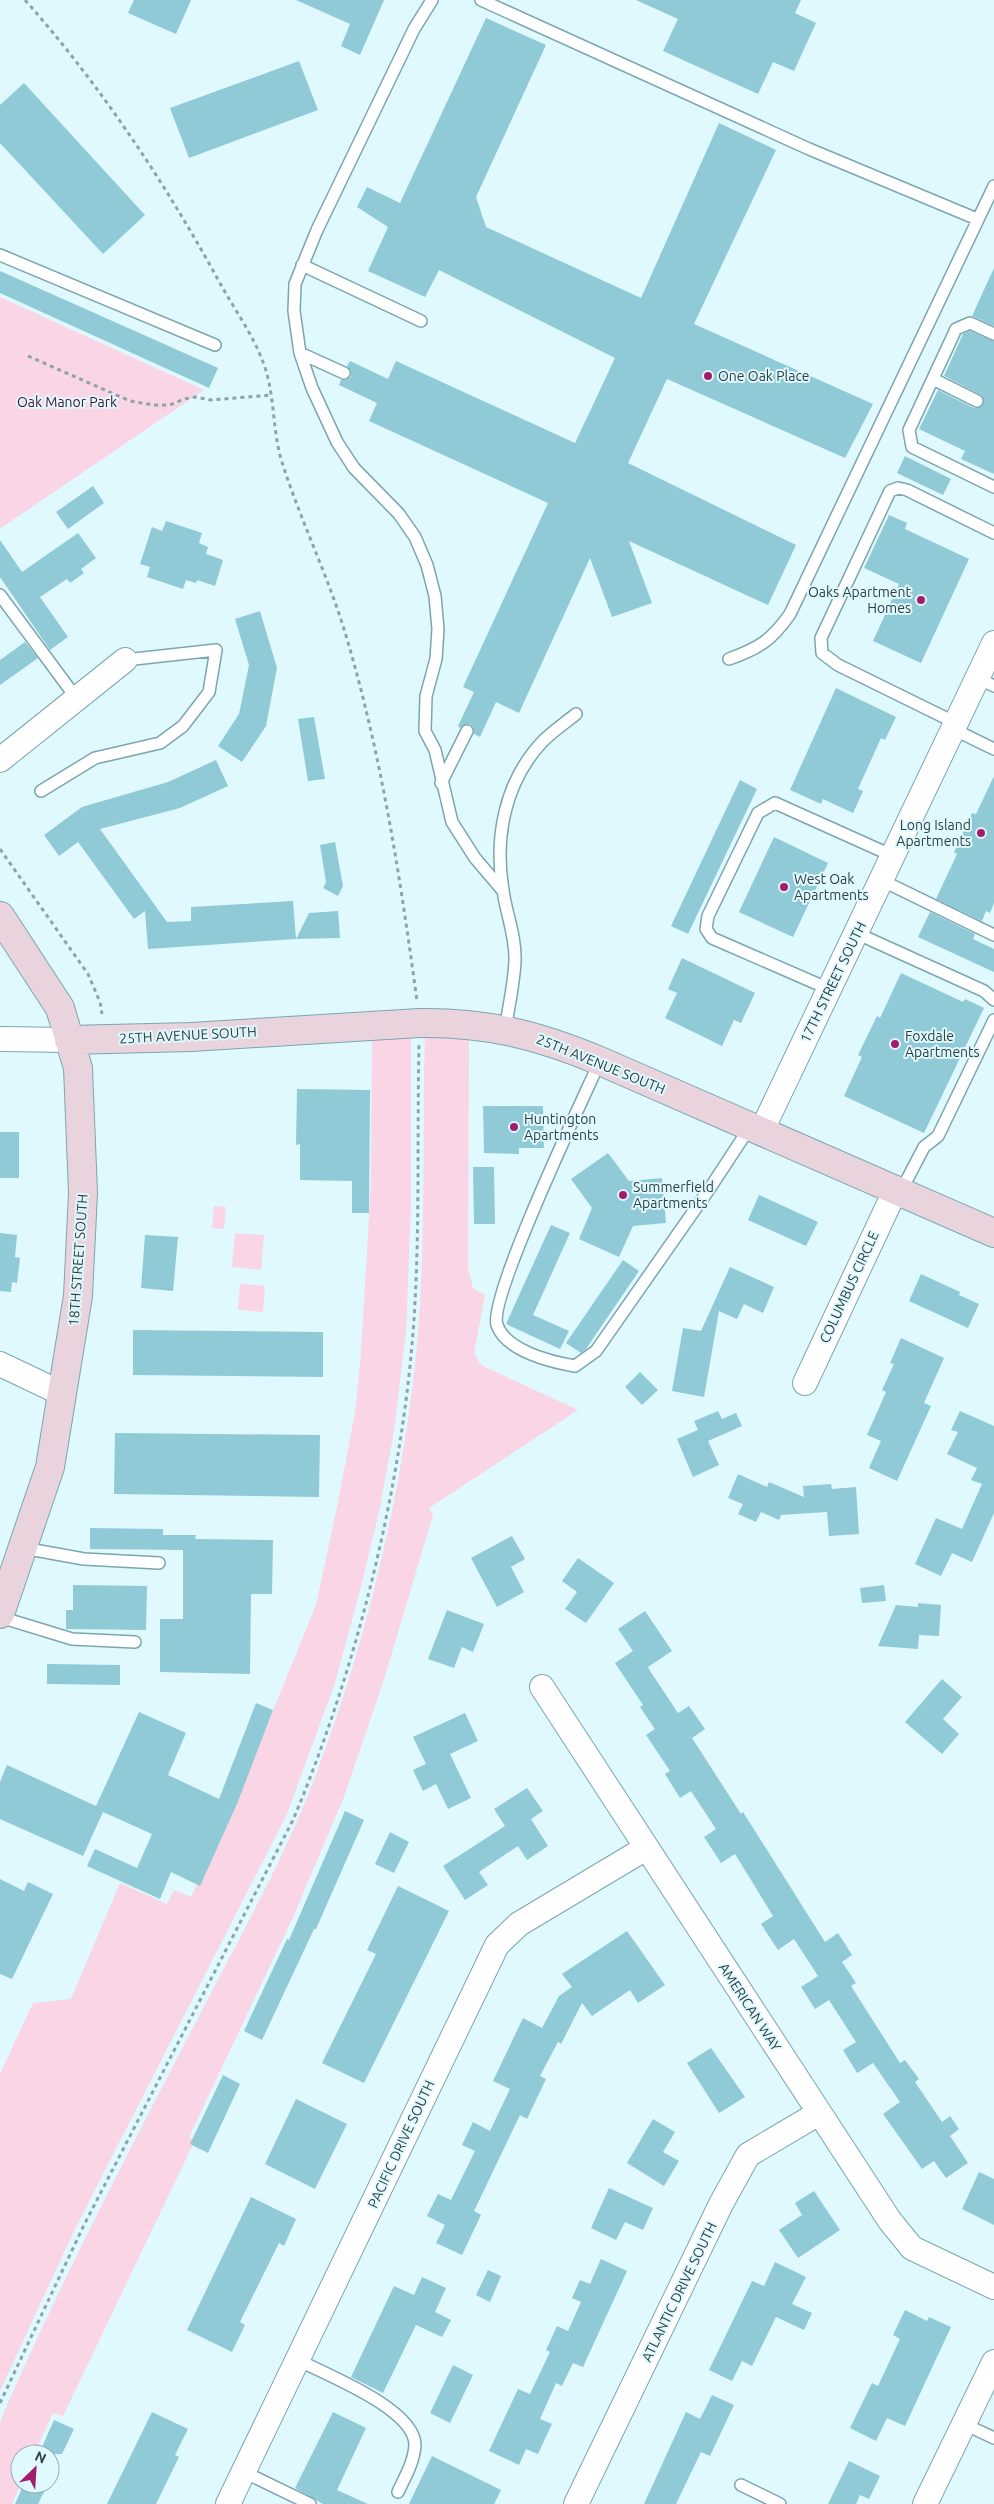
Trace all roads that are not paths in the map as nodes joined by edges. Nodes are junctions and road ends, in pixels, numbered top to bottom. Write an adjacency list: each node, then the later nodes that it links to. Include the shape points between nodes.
1 (432, 0): 6 (lane, via 414,29)
2 (481, 0): 4 (lane, via 810,149)
3 (994, 186): 4 (lane)
4 (978, 219): 18 (lane, via 790,614 776,634 758,649)
5 (0, 255): 9 (lane)
6 (302, 265): 7 (lane); 10 (lane, via 295,284 294,311)
7 (421, 321)
8 (994, 334): 12 (lane, via 970,323 956,329)
9 (215, 345)
10 (300, 353): 11 (lane); 27 (lane, via 337,442 354,468 399,514 415,537 427,566 435,596 438,629 436,659 426,696 425,731 435,750)
11 (344, 373)
12 (933, 379): 13 (lane); 14 (lane, via 909,430 912,446)
13 (977, 401)
14 (994, 487)
15 (994, 533): 23 (lane, via 907,490 898,488 890,491 821,638 822,653 838,665)
16 (0, 595): 21 (lane)
17 (994, 643): 20 (street, 17TH STREET SOUTH)
18 (729, 659)
19 (126, 660): 21 (street); 28 (lane, via 216,650 209,692 183,726 160,743 95,758)
20 (986, 682): 23 (street, 17TH STREET SOUTH)
21 (77, 698): 26 (street)
22 (576, 714): 31 (lane, via 543,741 510,794 501,823 499,854)
23 (954, 726): 25 (lane); 29 (street, 17TH STREET SOUTH)
24 (467, 731): 27 (lane)
25 (994, 749)
26 (0, 760)
27 (442, 783): 31 (lane, via 452,822 475,858)
28 (41, 791)
29 (893, 856): 30 (street, 17TH STREET SOUTH); 35 (lane, via 775,803 758,812 708,916 706,929 712,938)
30 (881, 880): 33 (street, 17TH STREET SOUTH); 34 (lane)
31 (503, 891): 38 (lane, via 513,929 515,960)
32 (0, 916): 40 (street, 18TH STREET SOUTH, via 60,1008)
33 (856, 933): 35 (street, 17TH STREET SOUTH); 36 (lane, via 984,990)
34 (994, 935)
35 (829, 989): 42 (street, 17TH STREET SOUTH)
36 (994, 1000)
37 (994, 1020): 43 (lane, via 938,1136 924,1148)
38 (504, 1029): 40 (street, 25TH AVENUE SOUTH, via 456,1022); 41 (street, 25TH AVENUE SOUTH, via 554,1042)
39 (0, 1039): 40 (street, 25TH AVENUE SOUTH)
40 (69, 1040): 47 (street, 18TH STREET SOUTH, via 78,1068 83,1193 78,1296)
41 (600, 1061): 42 (street, 25TH AVENUE SOUTH); 42 (lane, via 527,1227 498,1303 497,1324 509,1341 545,1360 574,1366 596,1350)
42 (756, 1128): 43 (street, 25TH AVENUE SOUTH)
43 (898, 1192): 44 (street, 25TH AVENUE SOUTH); 46 (street, COLUMBUS CIRCLE)
44 (994, 1233)
45 (0, 1364): 47 (street)
46 (805, 1383)
47 (64, 1394): 48 (street, 18TH STREET SOUTH, via 50,1467)
48 (23, 1548): 49 (lane, via 84,1559); 50 (street, 18TH STREET SOUTH)
49 (159, 1563)
50 (0, 1615): 51 (lane, via 72,1640)
51 (135, 1642)
52 (542, 1687): 53 (street, AMERICAN WAY)
53 (646, 1848): 54 (street, AMERICAN WAY); 56 (street, PACIFIC DRIVE SOUTH, via 519,1924 497,1945)
54 (819, 2112): 55 (street, AMERICAN WAY, via 890,2222 912,2248); 65 (street, ATLANTIC DRIVE SOUTH, via 748,2155 721,2204)
55 (994, 2287)
56 (298, 2360): 60 (street, PACIFIC DRIVE SOUTH); 62 (lane, via 386,2404 413,2435 415,2445 411,2464)
57 (994, 2362): 58 (street)
58 (964, 2424): 59 (lane); 67 (street)
59 (994, 2438)
60 (244, 2472): 63 (street, PACIFIC DRIVE SOUTH); 64 (lane)
61 (741, 2485): 66 (lane)
62 (398, 2492)
63 (228, 2504)
64 (310, 2504)
65 (576, 2504)
66 (780, 2504)
67 (925, 2504)

